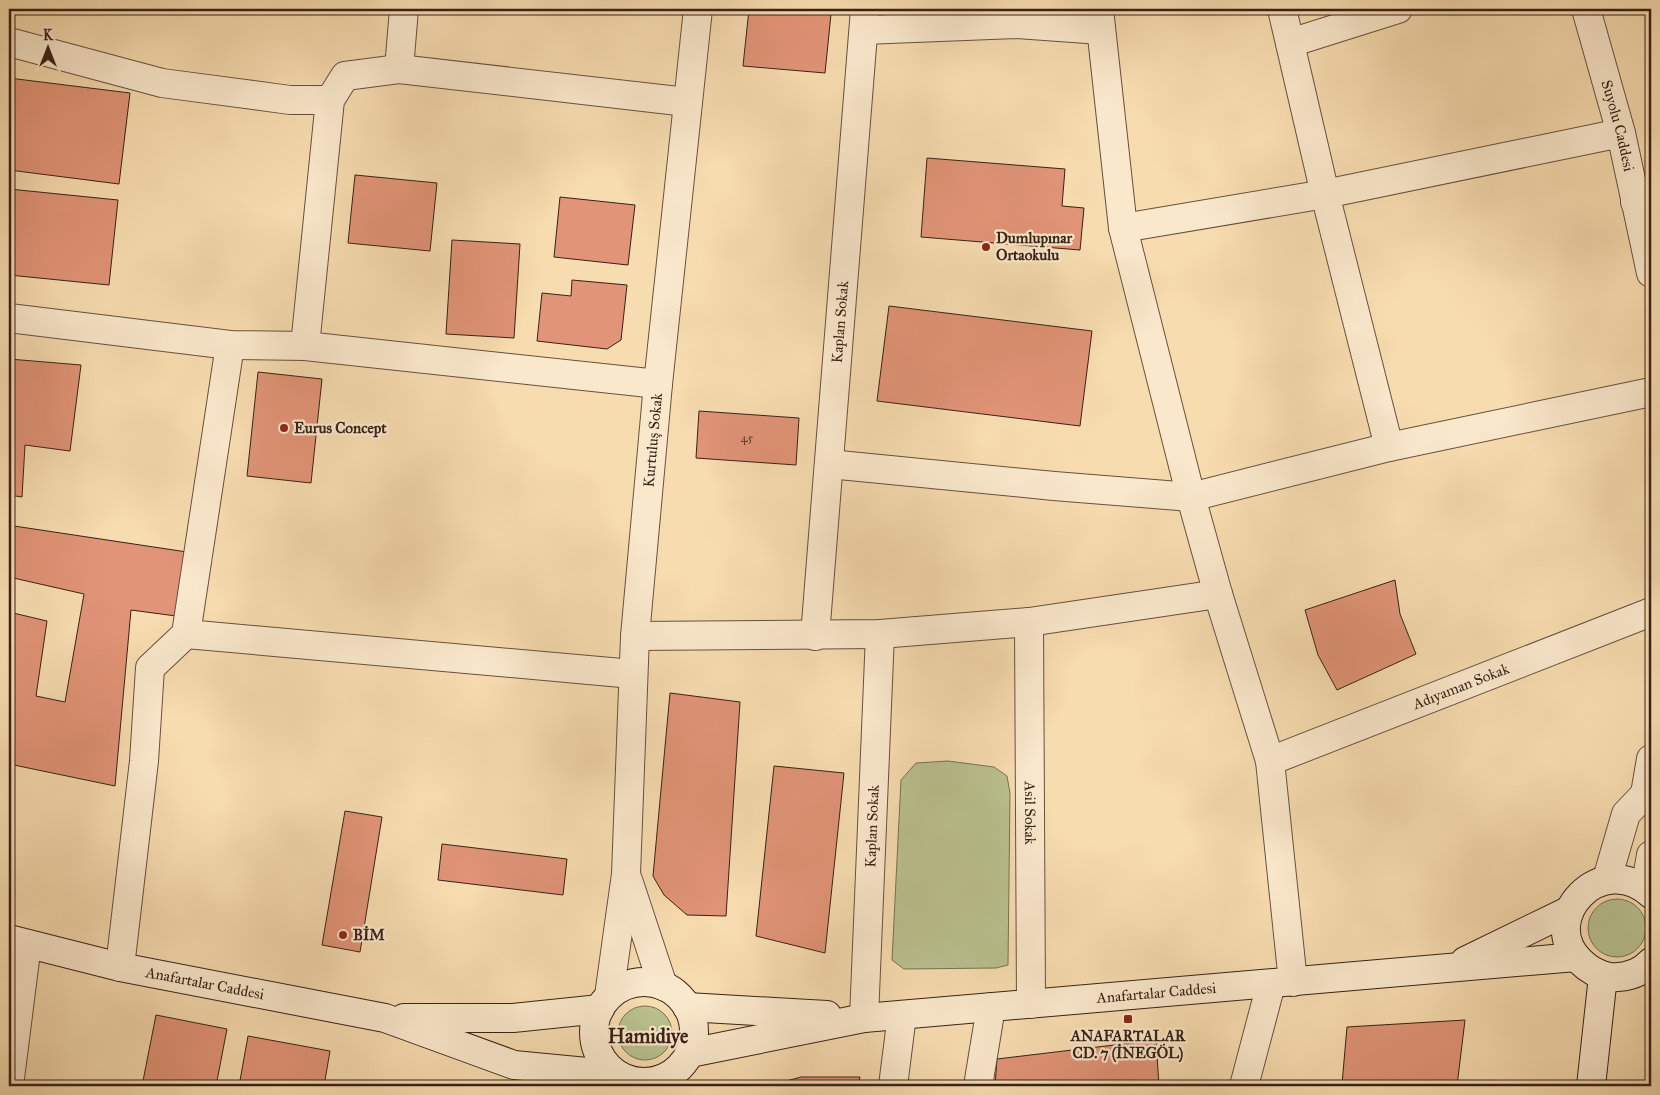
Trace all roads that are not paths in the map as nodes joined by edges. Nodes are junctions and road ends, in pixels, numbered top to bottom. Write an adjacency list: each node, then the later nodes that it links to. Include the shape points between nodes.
1 (404, 9): 11 (street)
2 (698, 9): 13 (street, Kurtuluş Sokak)
3 (1282, 9): 10 (street)
4 (1398, 9): 10 (street)
5 (1586, 9): 14 (street, Suyolu Caddesi)
6 (1015, 16): 7 (street); 8 (street)
7 (864, 19): 25 (street, Kaplan Sokak)
8 (1100, 19): 17 (street)
9 (9, 42): 12 (street, via 162,83 290,100)
10 (1290, 43): 15 (street)
11 (399, 69): 12 (street, via 345,76); 13 (street)
12 (330, 100): 21 (street)
13 (687, 102): 22 (street, Kurtuluş Sokak)
14 (1621, 133): 15 (street); 16 (street, Suyolu Caddesi)
15 (1325, 194): 17 (street); 24 (street)
16 (1643, 199): 18 (street, Suyolu Caddesi)
17 (1124, 228): 26 (street)
18 (1651, 273)
19 (9, 318): 20 (street)
20 (230, 345): 21 (street); 30 (street)
21 (305, 346): 22 (street)
22 (658, 384): 32 (street, Kurtuluş Sokak)
23 (1651, 392): 24 (street)
24 (1389, 447): 26 (street)
25 (829, 464): 26 (street); 33 (street, Kaplan Sokak)
26 (1191, 497): 27 (street)
27 (1218, 594): 29 (street); 36 (street)
28 (1651, 612): 36 (street, Adıyaman Sokak)
29 (1029, 622): 31 (street); 52 (street, Asil Sokak)
30 (186, 634): 34 (street); 46 (street, via 150,668 144,761)
31 (880, 634): 33 (street); 57 (street, Kaplan Sokak)
32 (635, 636): 33 (street); 34 (street, Kurtuluş Sokak)
33 (815, 636)
34 (633, 674): 39 (street, Kurtuluş Sokak)
35 (1651, 759): 37 (street)
36 (1270, 762): 49 (street)
37 (1648, 801): 40 (street, via 1626,814)
38 (1651, 855): 41 (street)
39 (626, 874): 50 (street); 51 (street)
40 (1607, 879): 41 (street, via 1623,879); 42 (street, via 1585,890)
41 (1648, 891)
42 (1570, 910): 44 (street, via 1566,927 1568,943); 47 (street)
43 (15, 938): 46 (street, Anafartalar Caddesi); 61 (street)
44 (1576, 957): 47 (street, Anafartalar Caddesi); 48 (street, via 1588,969)
45 (1651, 962): 48 (street, via 1633,975)
46 (120, 967): 56 (street, Anafartalar Caddesi)
47 (1450, 968): 49 (street, Anafartalar Caddesi)
48 (1603, 976): 65 (street)
49 (1282, 983): 52 (street, Anafartalar Caddesi); 64 (street)
50 (663, 986): 51 (street, via 635,983 621,988); 53 (street)
51 (604, 1002): 56 (street, via 513,1018); 59 (street, via 594,1023 598,1053 606,1065)
52 (1031, 1004): 54 (street, Anafartalar Caddesi)
53 (687, 1007): 57 (street); 58 (street, via 693,1022 694,1038)
54 (990, 1007): 55 (street, Anafartalar Caddesi); 63 (street)
55 (902, 1014): 57 (street, Anafartalar Caddesi); 62 (street)
56 (385, 1018): 59 (street, via 514,1065)
57 (864, 1018): 58 (street)
58 (690, 1053): 60 (street)
59 (626, 1081): 60 (street)
60 (664, 1081)
61 (10, 1086)
62 (893, 1086)
63 (978, 1086)
64 (1244, 1086)
65 (1591, 1086)

